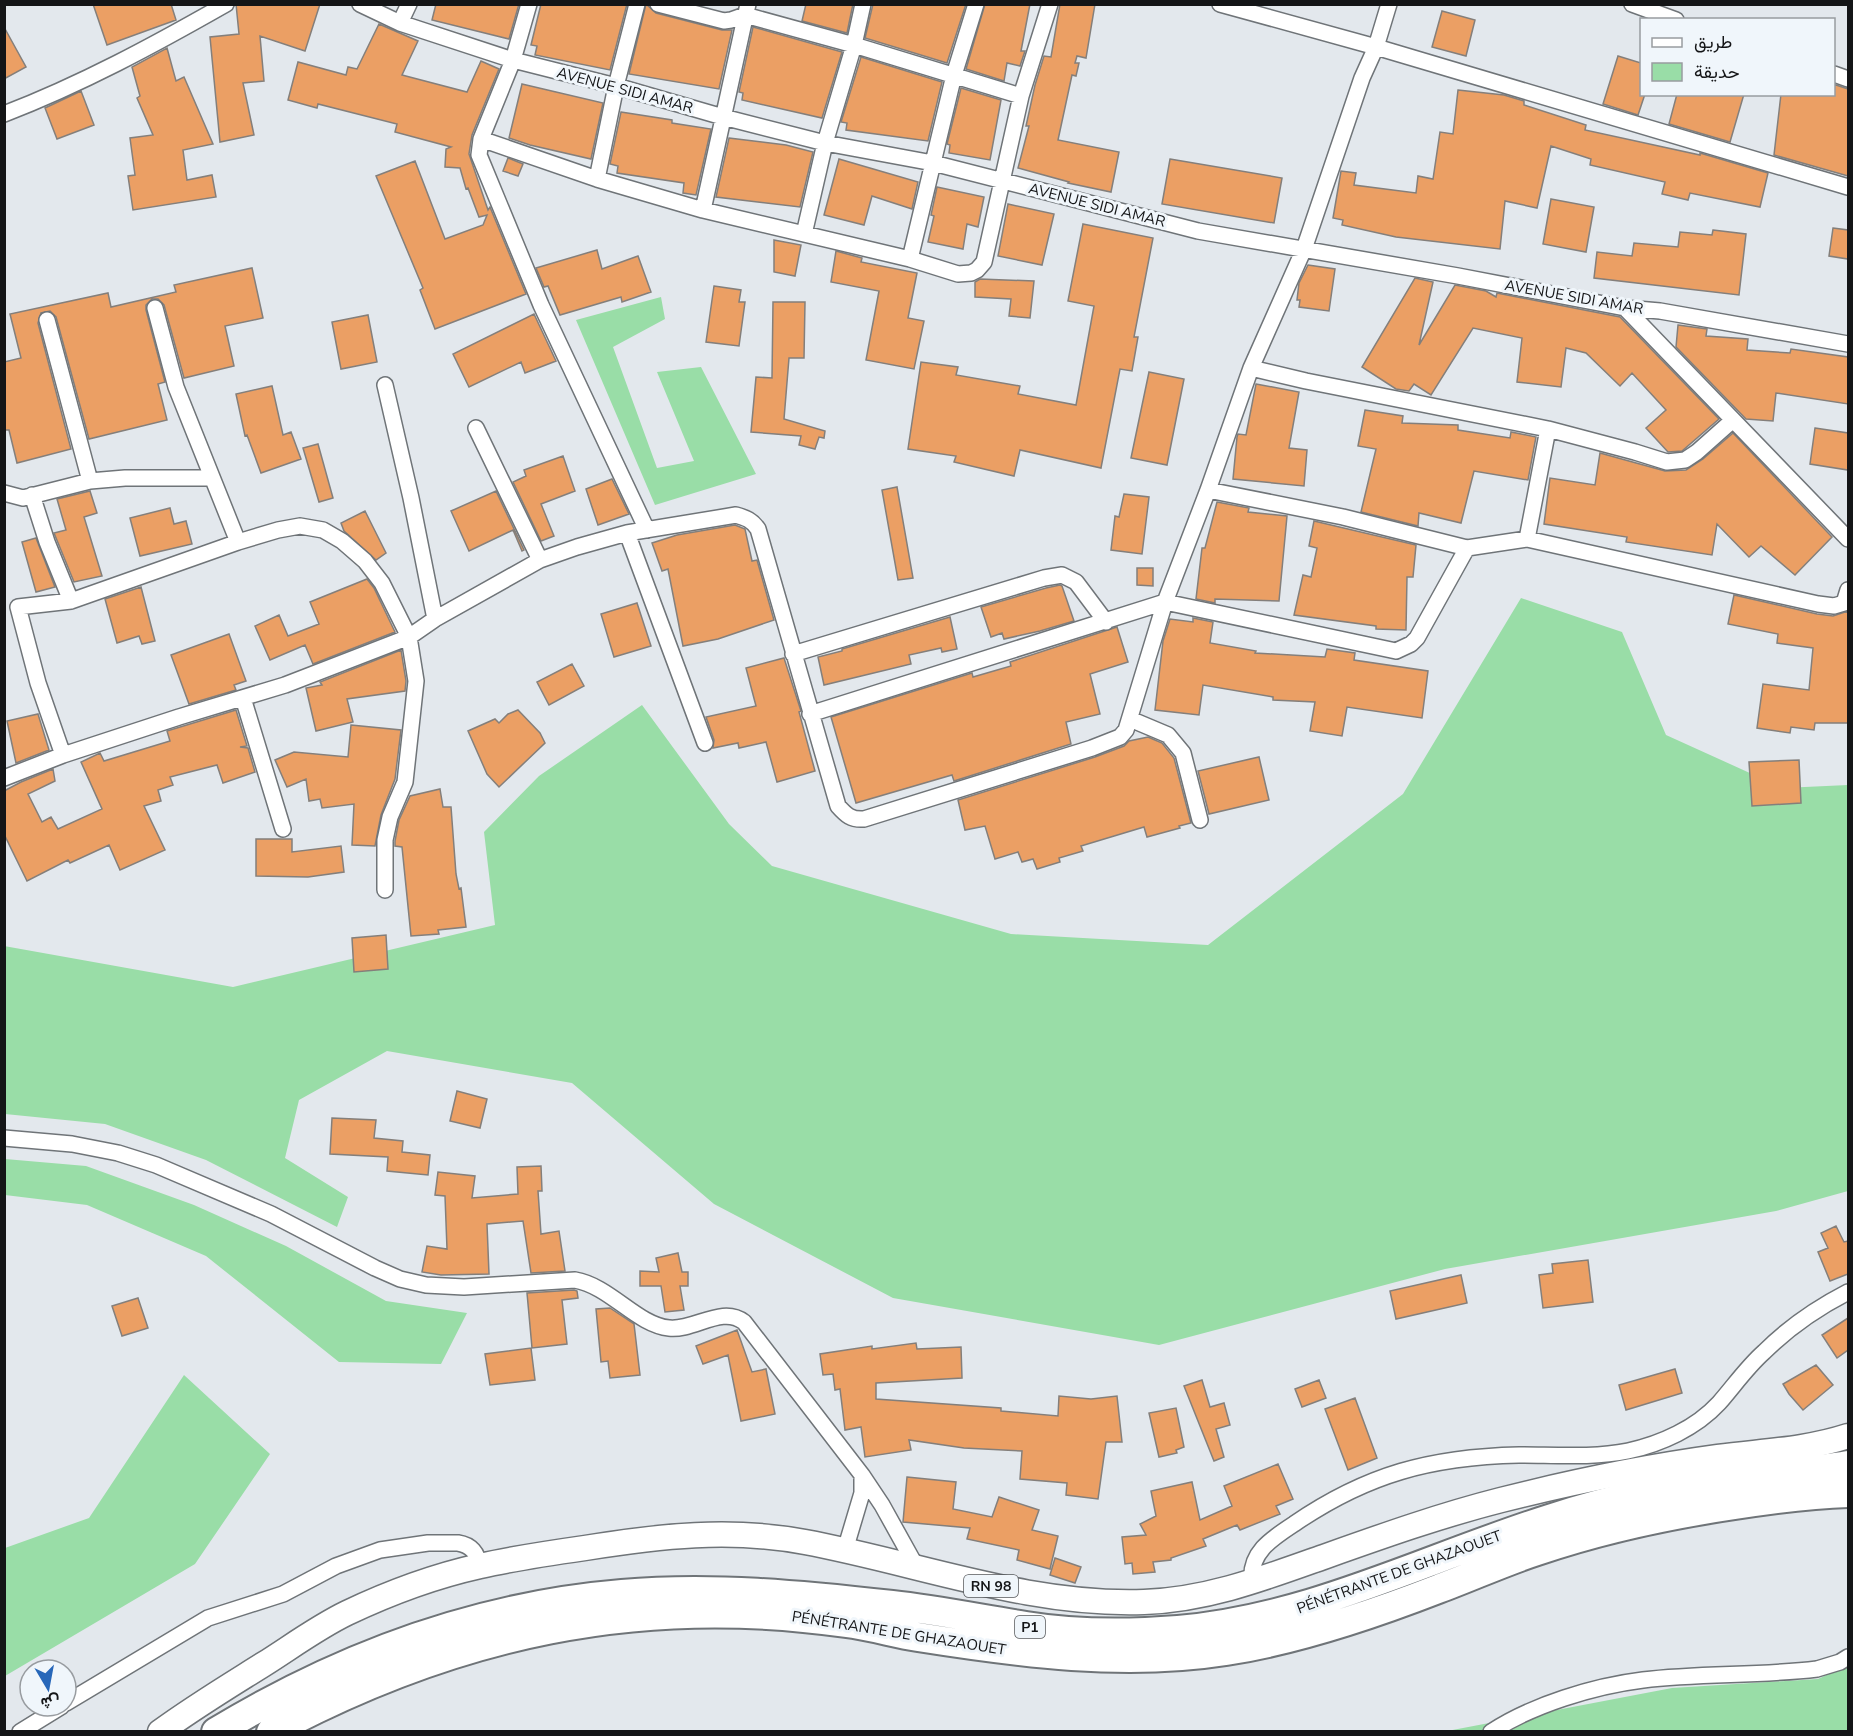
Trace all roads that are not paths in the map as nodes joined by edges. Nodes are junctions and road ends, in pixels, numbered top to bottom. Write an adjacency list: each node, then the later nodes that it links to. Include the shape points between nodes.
1 (226, 4): 22 (street, via 78,84)
2 (360, 4): 15 (street, AVENUE SIDI AMAR)
3 (409, 4): 15 (street)
4 (529, 4): 18 (street)
5 (637, 4): 20 (street)
6 (658, 4): 13 (street, via 724,21)
7 (862, 4): 16 (street)
8 (976, 4): 19 (street)
9 (1050, 4): 21 (street)
10 (1220, 4): 17 (street)
11 (1389, 4): 17 (street)
12 (1632, 4): 14 (street)
13 (747, 10): 16 (street); 23 (street)
14 (1670, 18)
15 (400, 23): 18 (street, AVENUE SIDI AMAR)
16 (854, 45): 19 (street); 25 (street)
17 (1376, 47): 29 (street); 32 (street)
18 (513, 60): 20 (street, AVENUE SIDI AMAR); 24 (street)
19 (954, 75): 21 (street); 26 (street)
20 (616, 86): 23 (street, AVENUE SIDI AMAR); 27 (street)
21 (1021, 96): 28 (street)
22 (4, 114)
23 (723, 117): 25 (street, AVENUE SIDI AMAR); 30 (street)
24 (481, 139): 27 (street); 48 (street, via 479,155 541,305)
25 (825, 143): 26 (street, AVENUE SIDI AMAR); 31 (street)
26 (933, 163): 28 (street, AVENUE SIDI AMAR); 33 (street)
27 (597, 179): 30 (street)
28 (1001, 181): 32 (street, AVENUE SIDI AMAR, via 1198,231); 33 (street, via 984,262 977,270 958,274)
29 (1848, 187)
30 (703, 210): 31 (street)
31 (804, 234): 33 (street)
32 (1304, 249): 35 (street, AVENUE SIDI AMAR); 38 (street)
33 (910, 259)
34 (155, 308): 43 (street, via 176,387)
35 (1625, 308): 37 (street, AVENUE SIDI AMAR); 40 (street)
36 (47, 320): 44 (street)
37 (1848, 344)
38 (1251, 368): 42 (street); 45 (street)
39 (385, 385): 59 (street)
40 (1733, 420): 42 (street, via 1697,452 1684,460 1667,462); 51 (street)
41 (476, 428): 54 (street)
42 (1548, 429): 50 (street)
43 (212, 478): 44 (street); 52 (street)
44 (90, 481): 47 (street)
45 (1208, 490): 53 (street); 57 (street)
46 (4, 493): 47 (street, via 23,498)
47 (32, 495): 56 (street)
48 (647, 530): 49 (street); 62 (street, via 736,515 753,522)
49 (627, 533): 54 (street); 66 (street)
50 (1527, 539): 53 (street); 55 (street, via 1818,604 1844,603)
51 (1848, 540)
52 (238, 542): 56 (street); 61 (street, via 300,526 323,530 365,561 382,583)
53 (1467, 548): 57 (street, via 1417,638 1396,651)
54 (540, 560): 59 (street)
55 (1848, 590)
56 (71, 601): 58 (street)
57 (1165, 602): 60 (street); 65 (street)
58 (11, 609): 67 (street)
59 (435, 619): 61 (street)
60 (1106, 621): 62 (street, via 1076,582 1062,575); 64 (street)
61 (409, 637): 63 (street); 71 (street, via 416,681 414,714 405,782 385,840)
62 (793, 654): 64 (street)
63 (243, 698): 67 (street); 70 (street)
64 (810, 714): 65 (street, via 838,806 854,820 1092,748 1120,737)
65 (1130, 719): 69 (street, via 1168,735 1183,753)
66 (705, 743)
67 (63, 755): 68 (street)
68 (4, 778)
69 (1200, 820)
70 (283, 829)
71 (384, 890)
72 (4, 1138): 76 (street, via 72,1144 156,1165 271,1214 400,1279 464,1287 586,1282 651,1322 668,1328 695,1326 720,1316 737,1317)
73 (1848, 1292): 81 (street, via 1783,1334 1761,1353 1717,1405 1667,1439 1604,1454 1444,1460 1379,1478 1318,1507 1262,1548 1254,1560)
74 (1848, 1436): 81 (main road, RN 98, via 1793,1450 1606,1476 1497,1501 1401,1529)
75 (1848, 1465): 87 (highway, PÉNÉTRANTE DE GHAZAOUET / P1, via 1748,1476 1637,1495 1550,1519 1339,1596 1256,1619 1177,1630 1065,1631 907,1606 791,1595 680,1592 580,1599 490,1616 404,1642 321,1675)
76 (862, 1475): 78 (street, via 862,1493); 80 (street)
77 (1848, 1493): 88 (highway, PÉNÉTRANTE DE GHAZAOUET / P1, via 1768,1500 1627,1524 1536,1551 1391,1606 1285,1638 1229,1650 1156,1658 1070,1655 972,1646 796,1617 716,1613 623,1618 533,1632 448,1654 382,1679)
78 (844, 1550): 79 (main road, RN 98, via 769,1536 686,1535); 80 (main road, RN 98)
79 (480, 1566): 83 (street, via 473,1550 458,1543 404,1545 357,1557 283,1594 208,1617); 86 (main road, RN 98, via 409,1587 344,1614)
80 (917, 1568): 81 (main road, RN 98, via 991,1586 1092,1602 1182,1599)
81 (1252, 1582)
82 (1848, 1656): 89 (street, via 1817,1669 1642,1680 1536,1709)
83 (78, 1696)
84 (42, 1718): 85 (street)
85 (20, 1731)
86 (160, 1731)
87 (216, 1731)
88 (271, 1731)
89 (1491, 1731)

